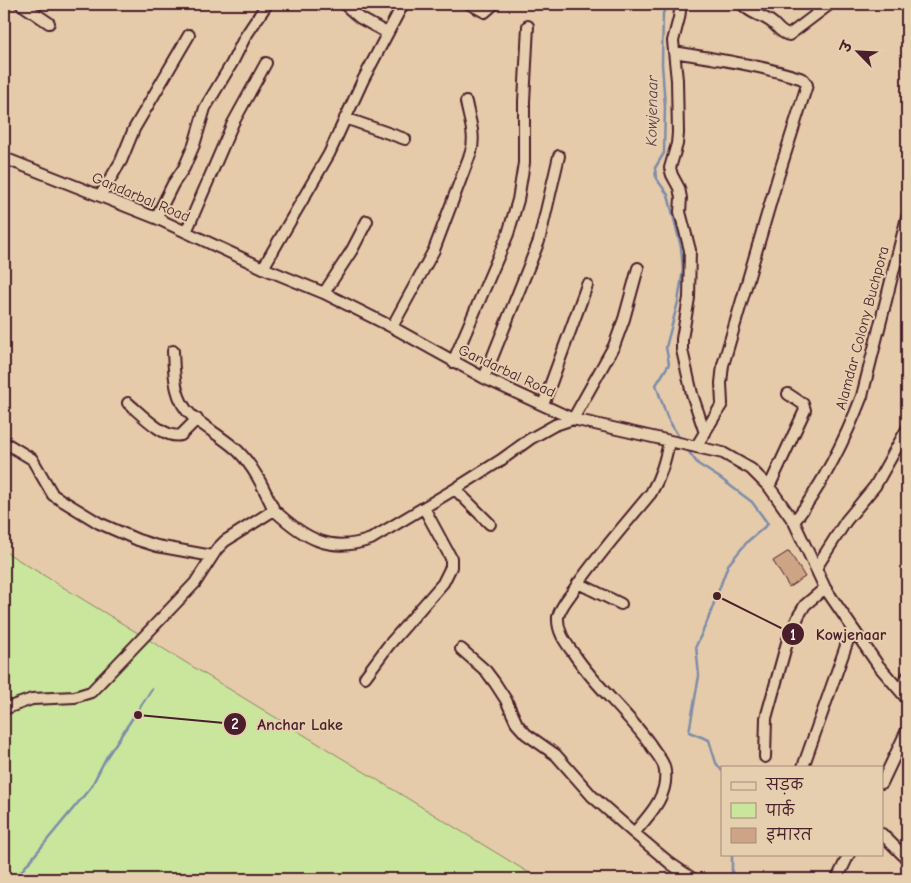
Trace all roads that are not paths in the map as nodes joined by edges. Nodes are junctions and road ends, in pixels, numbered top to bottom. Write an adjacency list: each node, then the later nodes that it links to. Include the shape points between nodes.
1 (21, 4): 10 (street)
2 (267, 4): 22 (street, via 205,108 184,168)
3 (344, 4): 12 (street, via 360,18)
4 (403, 4): 12 (street)
5 (470, 4): 6 (street, via 485,12)
6 (494, 4)
7 (680, 4): 14 (street, via 673,34)
8 (742, 4): 9 (street, via 789,35)
9 (830, 4)
10 (49, 23)
11 (528, 26): 32 (street, via 524,163 518,200 508,234)
12 (387, 33): 17 (street)
13 (189, 35): 21 (street, via 134,129 121,161)
14 (674, 52): 40 (street, via 678,144 670,168 679,188 680,212 690,250 689,298 682,350); 40 (street, via 767,68 800,78 807,85 722,365 722,404)
15 (266, 63): 25 (street, via 233,123)
16 (466, 102): 30 (street, via 473,135 471,152 434,250)
17 (345, 118): 18 (street); 26 (street, via 329,154)
18 (405, 139)
19 (558, 156): 33 (street, via 539,241)
20 (4, 158): 21 (street, Gandarbal Road)
21 (100, 196): 22 (street, Gandarbal Road)
22 (156, 218): 25 (street, Gandarbal Road)
23 (907, 218): 48 (street, Alamdar Colony Buchpora, via 862,396 832,461)
24 (367, 221): 29 (street)
25 (186, 232): 26 (street, Gandarbal Road)
26 (263, 268): 29 (street, Gandarbal Road)
27 (638, 268): 37 (street, via 614,346)
28 (587, 285): 36 (street)
29 (324, 294): 30 (street, Gandarbal Road)
30 (392, 327): 32 (street, Gandarbal Road)
31 (173, 351): 38 (street, via 174,377 181,400)
32 (453, 362): 33 (street, Gandarbal Road)
33 (484, 378): 36 (street, Gandarbal Road)
34 (788, 394): 44 (street, via 803,404 805,410)
35 (128, 403): 38 (street, via 172,436 181,435)
36 (543, 405): 37 (street, Gandarbal Road)
37 (574, 419): 42 (street, Gandarbal Road); 45 (street, via 530,439)
38 (197, 420): 47 (street, via 238,451 256,473)
39 (907, 429): 51 (street, via 875,486 846,521)
40 (705, 433): 43 (street)
41 (4, 442): 50 (street, via 32,459 53,495 99,523 157,546)
42 (669, 442): 43 (street, Gandarbal Road); 52 (street, via 663,468 651,493)
43 (696, 447): 44 (street, Gandarbal Road, via 723,453 739,461)
44 (769, 487): 48 (street, Gandarbal Road)
45 (455, 489): 46 (street); 49 (street)
46 (424, 508): 47 (street, via 371,539 338,546 300,532); 57 (street, via 452,558 451,567 443,583)
47 (274, 510): 50 (street, via 225,541)
48 (794, 522): 51 (street, Gandarbal Road)
49 (490, 524)
50 (212, 556): 61 (street, via 195,583 91,692 75,697 32,700)
51 (816, 568): 53 (street, Gandarbal Road)
52 (578, 583): 54 (street); 66 (street, via 560,610 562,638 642,734 664,766 660,798)
53 (825, 588): 55 (street, Gandarbal Road); 63 (street, via 798,614 788,639 766,718)
54 (621, 604)
55 (852, 629): 59 (street, Gandarbal Road); 64 (street)
56 (461, 649): 66 (street, via 486,671 526,734 556,755 592,796)
57 (365, 677)
58 (907, 677): 59 (street)
59 (900, 690): 60 (street, Gandarbal Road)
60 (907, 699)
61 (4, 708)
62 (907, 730): 65 (street)
63 (765, 757)
64 (803, 766)
65 (884, 778)
66 (634, 833): 70 (street)
67 (884, 836): 69 (street)
68 (848, 856): 71 (street)
69 (907, 859)
70 (694, 879)
71 (837, 879)

